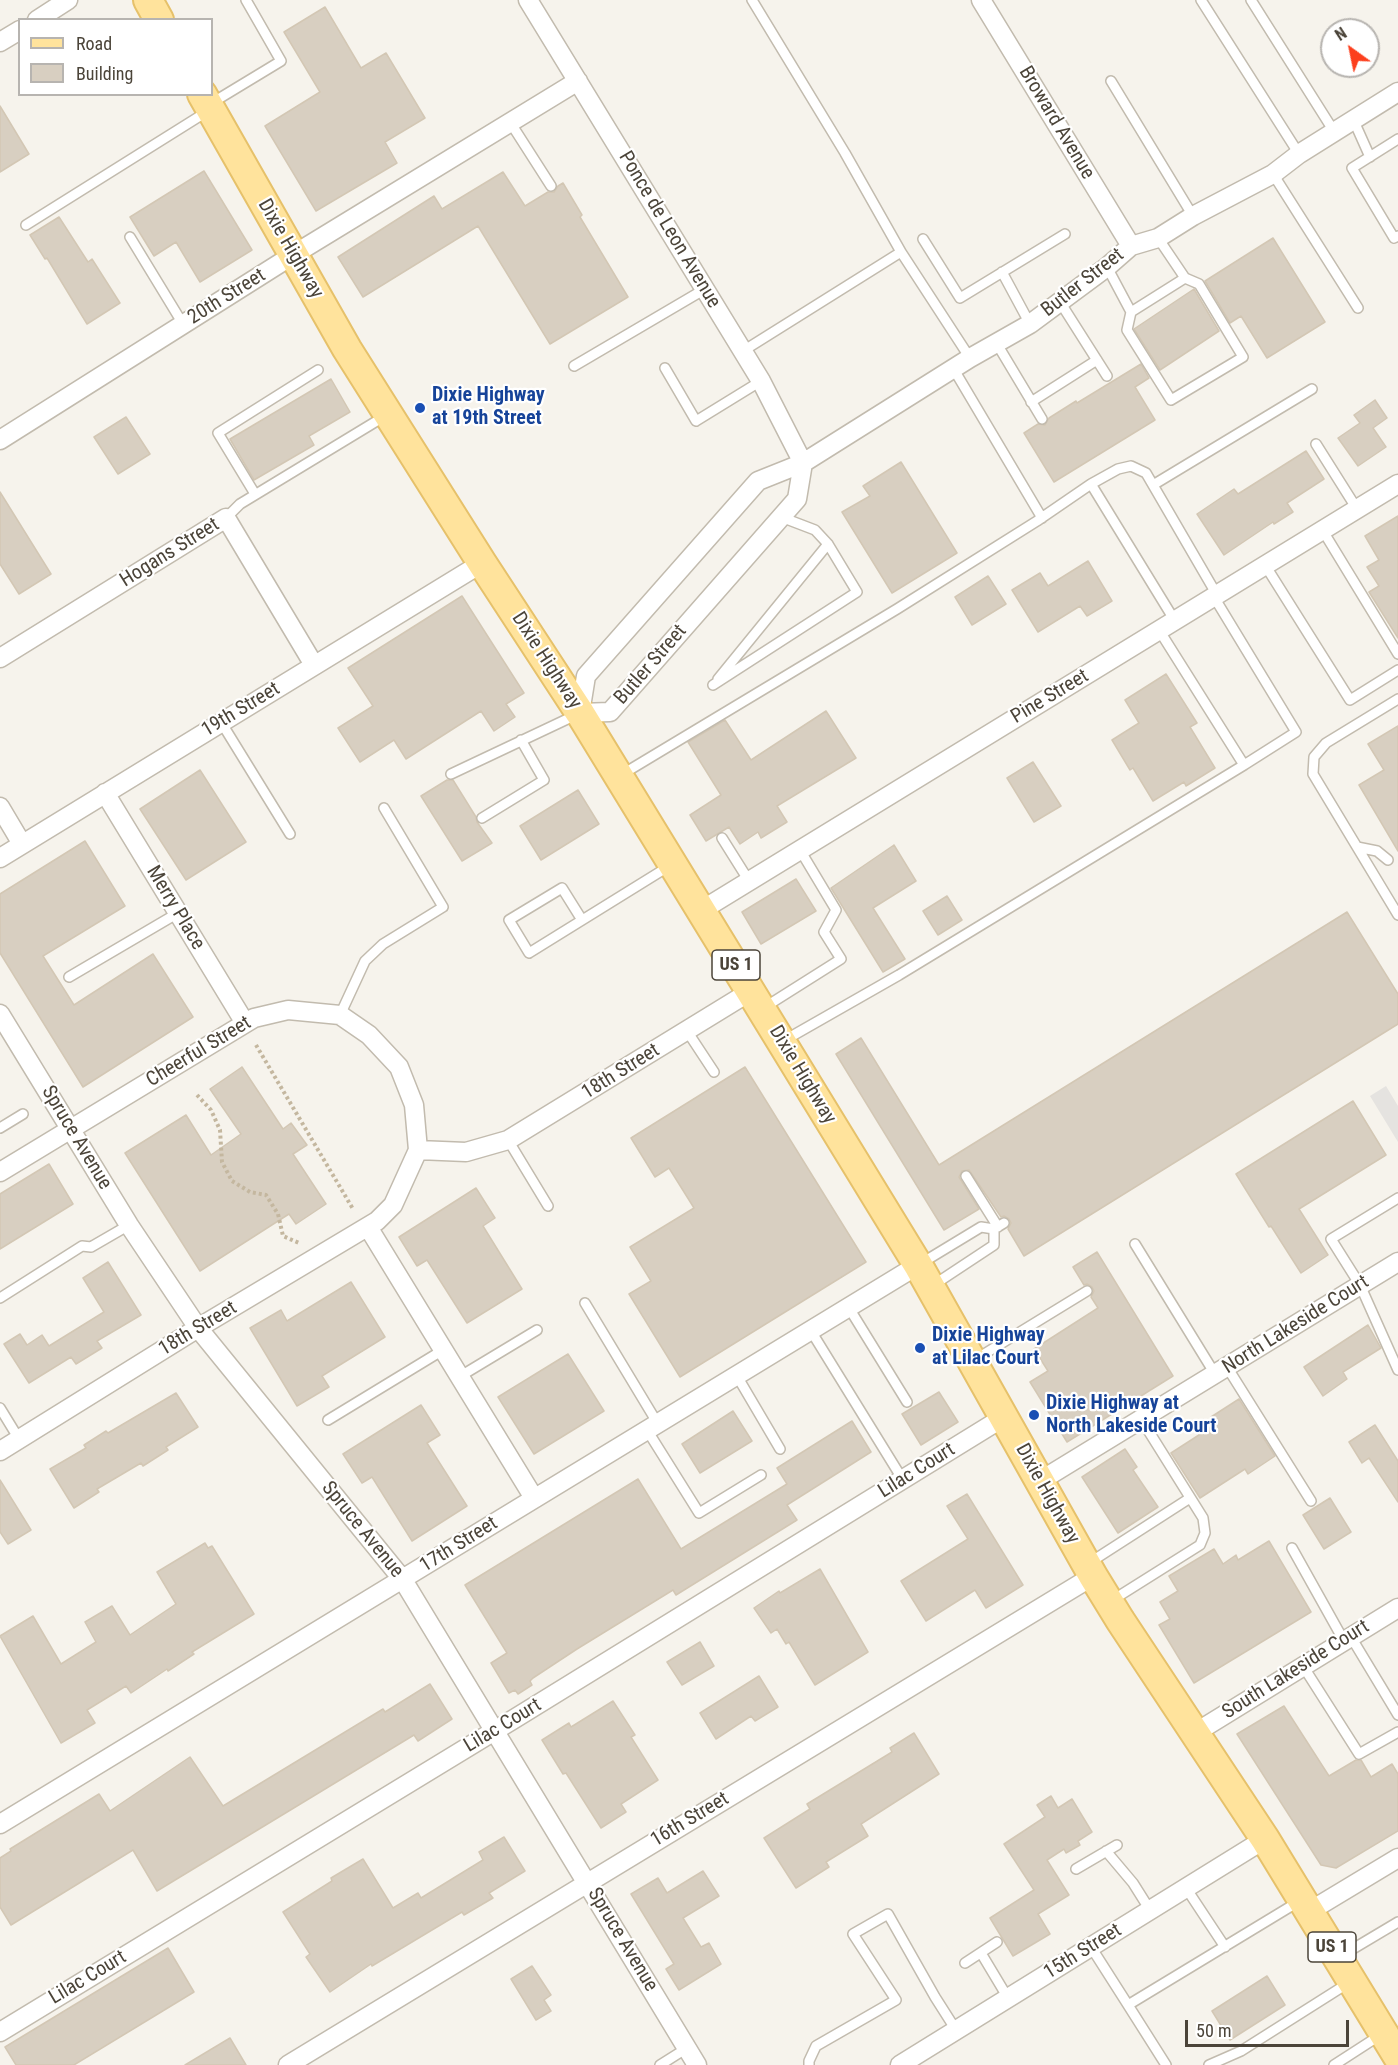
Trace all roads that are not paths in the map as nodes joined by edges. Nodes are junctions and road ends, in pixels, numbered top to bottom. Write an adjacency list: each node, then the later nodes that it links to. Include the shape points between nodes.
1 (68, 0): 9 (street)
2 (148, 0): 10 (main road)
3 (246, 0): 16 (lane, via 281,61)
4 (528, 0): 13 (street, Ponce de Leon Avenue)
5 (752, 0): 33 (lane)
6 (981, 0): 32 (street, Broward Avenue)
7 (1201, 0): 21 (lane)
8 (1251, 0): 19 (lane)
9 (40, 18)
10 (158, 18)
11 (18, 31): 12 (street)
12 (0, 42)
13 (578, 81): 18 (street, 20th Street); 38 (street, Ponce de Leon Avenue)
14 (1111, 81): 25 (lane)
15 (1398, 92): 17 (street, Butler Street)
16 (207, 103): 26 (lane); 34 (main road, Dixie Highway / US 1)
17 (1353, 119): 19 (street, Butler Street); 22 (lane)
18 (510, 122): 24 (lane); 34 (street, 20th Street)
19 (1335, 133): 21 (street, Butler Street)
20 (1398, 139): 22 (lane)
21 (1299, 154): 23 (street, Butler Street)
22 (1370, 157): 28 (lane, via 1352,168 1394,238)
23 (1273, 174): 25 (street, Butler Street); 40 (lane)
24 (551, 186)
25 (1194, 216): 30 (street, Butler Street)
26 (26, 225)
27 (1065, 234): 36 (lane)
28 (1398, 236)
29 (130, 237): 42 (lane)
30 (1158, 238): 32 (street, Butler Street); 37 (lane)
31 (923, 239): 36 (lane, via 960,298)
32 (1131, 246): 35 (street, Butler Street)
33 (901, 252): 45 (lane); 46 (lane)
34 (293, 255): 42 (street, 20th Street); 56 (main road, Dixie Highway / US 1)
35 (1107, 267): 39 (street, Butler Street); 41 (lane)
36 (1002, 272): 43 (lane)
37 (1185, 278): 41 (lane); 41 (lane, via 1199,284 1244,357 1171,400 1127,330)
38 (705, 290): 45 (street, Ponce de Leon Avenue); 48 (lane)
39 (1060, 302): 43 (street, Butler Street); 47 (lane)
40 (1358, 308)
41 (1131, 312)
42 (183, 324): 58 (street, 20th Street)
43 (1030, 324): 44 (street, Butler Street)
44 (997, 344): 46 (street, Butler Street); 55 (lane)
45 (743, 351): 53 (street, Ponce de Leon Avenue)
46 (970, 358): 50 (street, Butler Street)
47 (1097, 360): 52 (lane); 55 (lane)
48 (574, 366)
49 (665, 368): 53 (lane, via 696,422)
50 (953, 368): 60 (street, Butler Street); 68 (lane)
51 (318, 370): 64 (lane, via 218,433)
52 (1107, 376)
53 (761, 381): 60 (street, Ponce de Leon Avenue)
54 (1312, 389): 63 (lane)
55 (1031, 402): 57 (lane)
56 (388, 414): 64 (lane); 71 (main road, Dixie Highway / US 1)
57 (1041, 419)
58 (0, 440)
59 (1316, 444): 65 (lane)
60 (803, 464): 66 (street, Butler Street, via 797,499); 81 (street, Butler Street, via 758,481 750,489 586,676)
61 (1091, 484): 63 (lane, via 1118,468 1131,466 1146,473); 68 (lane); 74 (lane)
62 (1398, 484): 65 (street, Pine Street)
63 (1153, 485): 73 (lane)
64 (255, 494): 67 (lane)
65 (1357, 509): 69 (street, Pine Street)
66 (782, 517): 70 (lane, via 815,530); 81 (street, Butler Street, via 610,712)
67 (226, 518): 77 (street, Hogans Street); 78 (street, Hogans Street)
68 (1042, 518): 86 (lane)
69 (1323, 531): 72 (street, Pine Street); 76 (lane)
70 (828, 544): 70 (lane, via 857,592 712,685 727,668)
71 (482, 563): 78 (street, 19th Street); 81 (main road, Dixie Highway / US 1)
72 (1265, 565): 73 (street, Pine Street); 79 (lane, via 1350,700)
73 (1216, 596): 74 (street, Pine Street); 84 (lane, via 1296,732)
74 (1175, 621): 75 (street, Pine Street)
75 (1159, 630): 84 (lane); 95 (street, Pine Street)
76 (1398, 654)
77 (0, 658)
78 (314, 665): 82 (street, 19th Street)
79 (1398, 670)
80 (1398, 699): 94 (lane, via 1326,742 1314,757 1313,774)
81 (580, 713): 83 (lane); 86 (main road, Dixie Highway / US 1)
82 (221, 722): 87 (street, 19th Street); 91 (lane)
83 (521, 740): 85 (lane); 90 (lane, via 544,780)
84 (1244, 765): 110 (lane, via 899,975)
85 (451, 774)
86 (619, 777): 98 (main road, Dixie Highway / US 1)
87 (105, 793): 93 (street, 19th Street); 101 (street, Merry Place)
88 (0, 807): 93 (street)
89 (384, 808): 107 (lane, via 443,907 383,944 365,961)
90 (482, 818)
91 (290, 834)
92 (722, 838): 99 (lane)
93 (22, 844): 96 (street, 19th Street)
94 (1358, 847): 97 (lane, via 1377,851); 102 (lane)
95 (800, 850): 99 (street, Pine Street); 105 (lane, via 836,909 824,932 841,959)
96 (0, 858)
97 (1388, 860)
98 (673, 864): 100 (main road, Dixie Highway / US 1); 103 (lane)
99 (749, 881): 100 (street, Pine Street)
100 (702, 910): 105 (main road, Dixie Highway / US 1)
101 (178, 913): 104 (lane); 108 (street, Merry Place)
102 (1398, 915)
103 (582, 920): 103 (lane, via 529,953 509,920 562,888)
104 (69, 977)
105 (757, 1000): 109 (street, 18th Street); 110 (main road, Dixie Highway / US 1)
106 (0, 1014): 114 (street, Spruce Avenue)
107 (340, 1016): 108 (street, Cheerful Street, via 288,1010); 116 (street, Cheerful Street, via 369,1035 399,1067 414,1105)
108 (245, 1023): 114 (street, Cheerful Street)
109 (687, 1031): 111 (lane); 115 (street, 18th Street)
110 (782, 1041): 127 (main road, Dixie Highway / US 1)
111 (714, 1072)
112 (23, 1114): 113 (lane)
113 (0, 1128)
114 (70, 1129): 117 (street, Cheerful Street); 122 (street, Spruce Avenue)
115 (508, 1140): 116 (street, 18th Street, via 466,1152); 121 (lane)
116 (418, 1150): 120 (street, Cheerful Street)
117 (1, 1169)
118 (966, 1176): 123 (lane)
119 (1398, 1198): 128 (lane, via 1331,1239)
120 (393, 1205): 124 (street, 18th Street)
121 (548, 1206)
122 (129, 1225): 130 (lane, via 91,1247 82,1246); 133 (street, Spruce Avenue)
123 (998, 1226): 127 (lane, via 981,1227); 127 (lane, via 994,1245)
124 (368, 1227): 133 (street, 18th Street); 136 (street)
125 (1135, 1245): 138 (lane)
126 (1398, 1262): 128 (street, North Lakeside Court)
127 (924, 1276): 132 (street, 17th Street); 137 (main road, Dixie Highway / US 1)
128 (1359, 1286): 138 (street, North Lakeside Court); 139 (lane)
129 (1087, 1291): 137 (lane)
130 (0, 1298)
131 (585, 1303): 147 (lane)
132 (849, 1308): 135 (street, 17th Street); 142 (lane)
133 (198, 1328): 148 (street, 18th Street); 159 (street, Spruce Avenue)
134 (537, 1330): 141 (lane)
135 (810, 1331): 140 (street, 17th Street); 152 (lane)
136 (442, 1350): 141 (street); 146 (lane)
137 (972, 1361): 144 (main road, Dixie Highway / US 1)
138 (1221, 1370): 145 (street, North Lakeside Court); 156 (lane)
139 (1398, 1370)
140 (737, 1376): 147 (street, 17th Street); 149 (lane)
141 (458, 1377): 154 (street)
142 (907, 1402)
143 (0, 1408): 148 (lane)
144 (1004, 1418): 152 (street, Lilac Court); 153 (main road, Dixie Highway / US 1)
145 (1141, 1419): 153 (street, North Lakeside Court); 155 (lane)
146 (328, 1420)
147 (653, 1427): 151 (lane, via 699,1513); 154 (street, 17th Street)
148 (19, 1439): 150 (street, 18th Street)
149 (780, 1449)
150 (0, 1451)
151 (761, 1475)
152 (903, 1480): 165 (street, Lilac Court)
153 (1040, 1481): 158 (main road, Dixie Highway / US 1)
154 (534, 1498): 159 (street, 17th Street)
155 (1190, 1498): 158 (lane); 160 (lane, via 1203,1518 1205,1533 1200,1545)
156 (1311, 1501)
157 (1292, 1548): 162 (lane)
158 (1090, 1570): 160 (main road, Dixie Highway / US 1); 174 (street, 16th Street)
159 (403, 1580): 165 (street, Spruce Avenue); 168 (street, 17th Street)
160 (1109, 1602): 167 (main road, Dixie Highway / US 1)
161 (1398, 1608): 162 (street, South Lakeside Court)
162 (1348, 1639): 163 (street, South Lakeside Court); 164 (lane)
163 (1304, 1666): 166 (lane, via 1359,1754); 167 (street, South Lakeside Court)
164 (1398, 1715)
165 (495, 1731): 174 (street, Spruce Avenue); 188 (street, Lilac Court)
166 (1398, 1732)
167 (1195, 1733): 169 (main road, Dixie Highway / US 1)
168 (0, 1824)
169 (1265, 1839): 175 (street, 15th Street); 176 (main road, Dixie Highway / US 1)
170 (1117, 1845): 171 (lane)
171 (1106, 1851): 173 (lane); 177 (lane, via 1133,1882)
172 (1398, 1858): 176 (street)
173 (1076, 1869)
174 (587, 1883): 190 (street, Spruce Avenue); 192 (street, 16th Street)
175 (1186, 1888): 177 (street, 15th Street); 181 (lane)
176 (1307, 1906): 181 (lane); 184 (main road, Dixie Highway / US 1)
177 (1150, 1910): 180 (street, 15th Street)
178 (1398, 1922): 184 (lane)
179 (997, 1942): 182 (lane)
180 (1091, 1947): 185 (street, 15th Street); 186 (lane)
181 (1225, 1947): 186 (lane)
182 (981, 1953): 183 (lane); 185 (lane)
183 (965, 1963)
184 (1345, 1969): 189 (main road, Dixie Highway / US 1); 191 (lane)
185 (1008, 1998): 187 (street, 15th Street)
186 (1128, 2005): 197 (lane)
187 (956, 2030): 195 (lane, via 888,1914 853,1934 896,2000 816,2046); 196 (street, 15th Street)
188 (0, 2032)
189 (1391, 2045): 199 (lane)
190 (687, 2048): 193 (lane); 194 (street, Spruce Avenue)
191 (1220, 2062): 198 (lane)
192 (288, 2065)
193 (660, 2065)
194 (697, 2065)
195 (809, 2065)
196 (900, 2065)
197 (1166, 2065)
198 (1209, 2065)
199 (1334, 2065)

